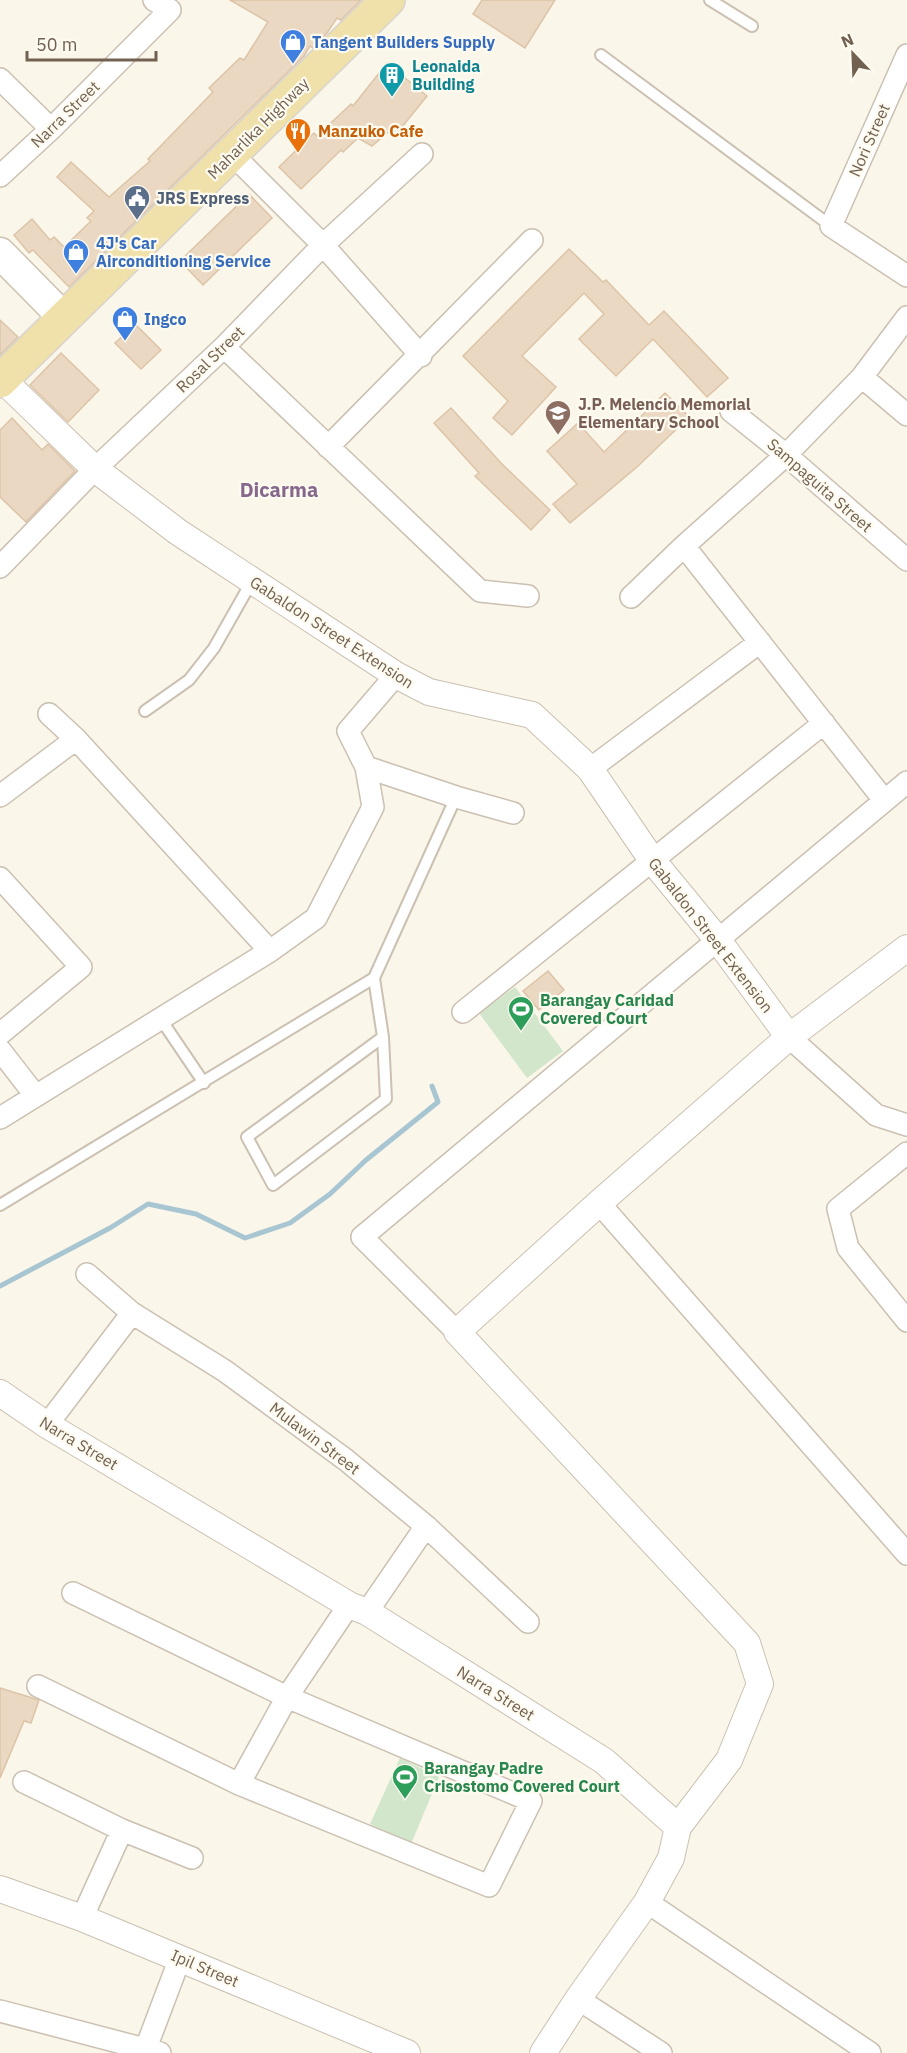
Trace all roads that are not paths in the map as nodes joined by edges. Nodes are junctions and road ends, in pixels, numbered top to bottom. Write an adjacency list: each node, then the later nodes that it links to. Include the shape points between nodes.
1 (388, 0): 9 (main road, Maharlika Highway)
2 (710, 0): 4 (lane)
3 (168, 3): 8 (street, Narra Street)
4 (752, 26)
5 (601, 55): 12 (lane)
6 (907, 55): 12 (street, Nori Street)
7 (0, 79): 8 (street)
8 (51, 129): 11 (street, Narra Street)
9 (231, 154): 14 (street); 18 (main road, Maharlika Highway)
10 (422, 154): 14 (street, Rosal Street)
11 (0, 176)
12 (831, 226): 16 (street)
13 (532, 240): 20 (street)
14 (322, 245): 19 (street, Rosal Street); 20 (street)
15 (0, 253): 18 (main road)
16 (907, 276)
17 (907, 317): 21 (street)
18 (64, 318): 22 (main road, Maharlika Highway)
19 (224, 347): 25 (street); 27 (street, Rosal Street)
20 (421, 356): 25 (street)
21 (862, 377): 24 (street); 26 (street)
22 (1, 380): 27 (street, Gabaldon Street Extension)
23 (731, 411): 26 (street, Sampaguita Street)
24 (907, 415)
25 (328, 447): 32 (street, via 480,591)
26 (786, 455): 28 (street); 29 (street, Sampaguita Street)
27 (95, 469): 30 (street, Rosal Street); 31 (street, Gabaldon Street Extension, via 178,532)
28 (684, 546): 33 (street); 34 (street)
29 (907, 560)
30 (0, 567)
31 (252, 581): 35 (street, Gabaldon Street Extension); 36 (lane, via 214,648 189,680)
32 (528, 596)
33 (632, 597)
34 (760, 642): 38 (street); 41 (street)
35 (396, 675): 40 (street, via 348,731); 41 (street, Gabaldon Street Extension, via 429,692 532,715)
36 (145, 711)
37 (49, 714): 39 (street)
38 (824, 723): 45 (street); 47 (street)
39 (76, 739): 43 (street); 51 (street)
40 (366, 767): 44 (street); 51 (street, via 373,807 347,860 316,918)
41 (590, 769): 47 (street, Gabaldon Street Extension)
42 (907, 782): 45 (street)
43 (0, 796)
44 (456, 797): 46 (street); 52 (lane)
45 (884, 800): 49 (street)
46 (513, 813)
47 (652, 860): 49 (street, Gabaldon Street Extension); 53 (street)
48 (0, 878): 55 (street, via 81,967)
49 (717, 939): 57 (street, Gabaldon Street Extension); 69 (street, via 362,1237)
50 (907, 948): 57 (street)
51 (270, 951): 54 (street)
52 (374, 978): 56 (lane); 59 (lane)
53 (463, 1012)
54 (160, 1018): 59 (lane); 60 (street)
55 (0, 1034)
56 (383, 1037): 56 (lane, via 386,1098 273,1185 247,1137)
57 (789, 1037): 62 (street, via 876,1114); 64 (street)
58 (0, 1050): 60 (street)
59 (204, 1083): 65 (lane)
60 (35, 1095): 61 (street)
61 (0, 1118)
62 (907, 1125)
63 (907, 1153): 68 (street, via 838,1209 848,1248)
64 (600, 1203): 69 (street); 73 (street)
65 (0, 1205)
66 (87, 1274): 67 (street, Mulawin Street)
67 (132, 1313): 71 (street); 72 (street, Mulawin Street, via 235,1378 346,1460)
68 (907, 1321)
69 (456, 1332): 81 (street, via 747,1642 760,1684 729,1760)
70 (0, 1393): 71 (street, Narra Street)
71 (47, 1425): 75 (street, Narra Street)
72 (426, 1527): 75 (street); 76 (street, Mulawin Street)
73 (907, 1554)
74 (74, 1593): 78 (street)
75 (358, 1609): 78 (street); 81 (street, Narra Street, via 604,1761)
76 (528, 1622)
77 (38, 1686): 80 (street)
78 (287, 1697): 80 (street); 80 (street, via 531,1801 489,1886)
79 (24, 1782): 82 (street)
80 (239, 1784)
81 (678, 1827): 85 (street, via 671,1858)
82 (122, 1830): 83 (street); 86 (street)
83 (192, 1858)
84 (0, 1889): 86 (street, Ipil Street)
85 (647, 1902): 88 (street); 94 (street)
86 (82, 1918): 87 (street, Ipil Street)
87 (180, 1958): 90 (street); 91 (street, Ipil Street)
88 (578, 1999): 92 (street); 93 (street)
89 (0, 2011): 90 (street)
90 (153, 2051)
91 (407, 2053)
92 (543, 2053)
93 (661, 2053)
94 (870, 2053)

